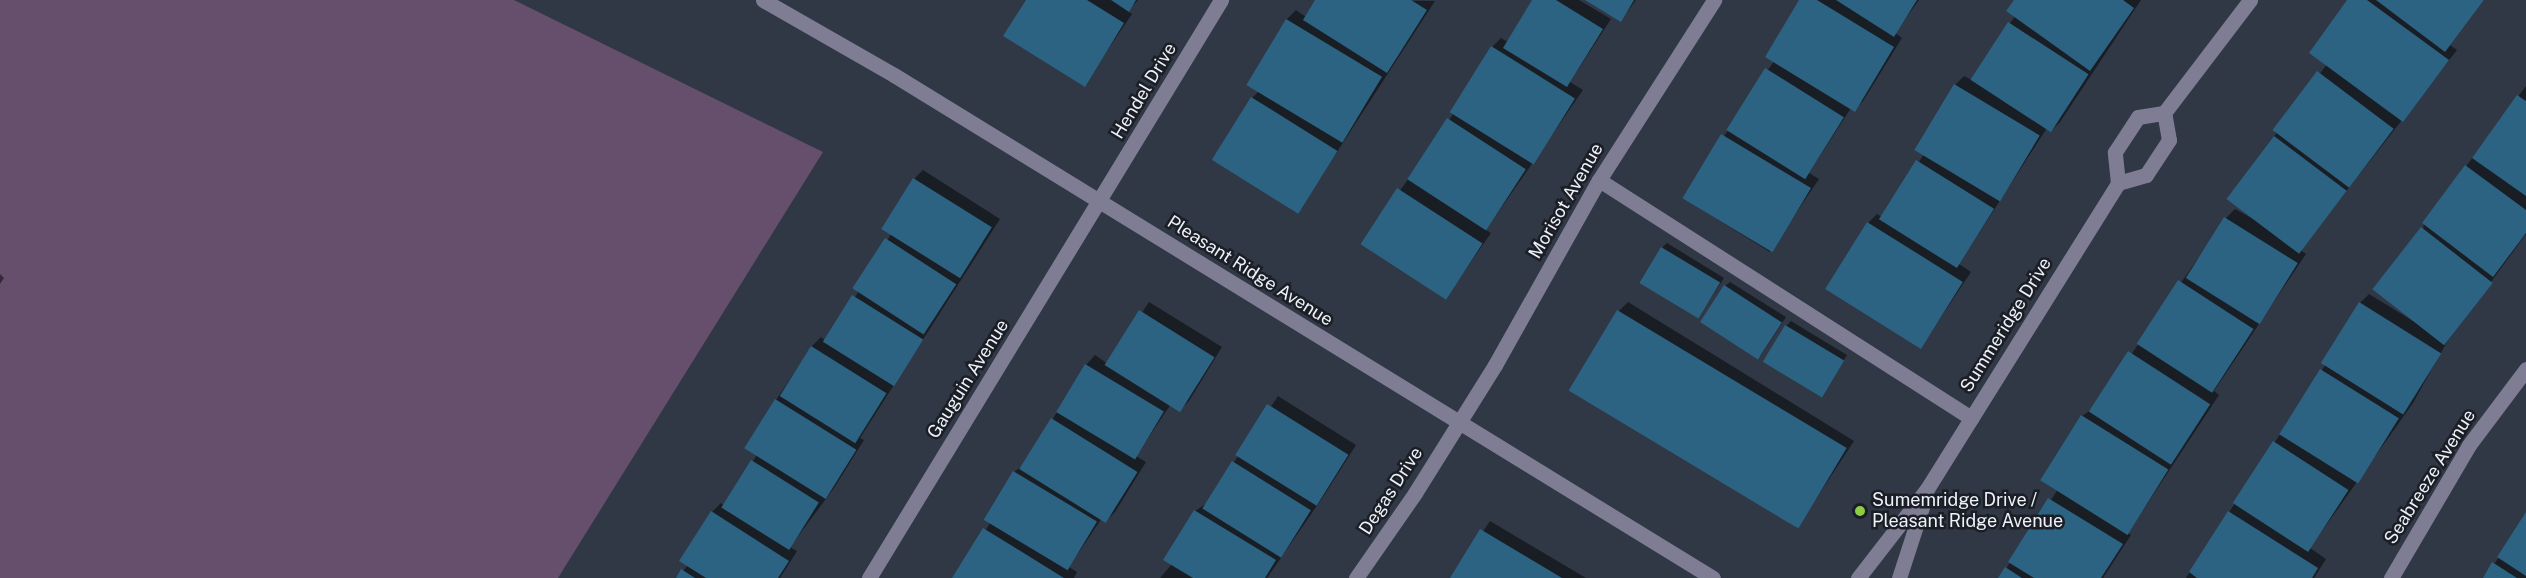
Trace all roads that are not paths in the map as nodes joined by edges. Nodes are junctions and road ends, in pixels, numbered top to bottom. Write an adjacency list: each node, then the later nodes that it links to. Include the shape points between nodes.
1 (763, 0): 8 (street, Pleasant Ridge Avenue)
2 (1221, 0): 8 (street, Hendel Drive)
3 (1714, 0): 6 (street, Morisot Avenue)
4 (2250, 0): 5 (street)
5 (2164, 112): 7 (street, via 2169,140 2146,175); 7 (street, via 2138,117 2115,152)
6 (1599, 180): 10 (street); 11 (street, Morisot Avenue, via 1495,364)
7 (2118, 183): 10 (street, Summeridge Drive)
8 (1101, 201): 11 (street, Pleasant Ridge Avenue); 13 (street, Gauguin Avenue)
9 (2526, 369): 18 (street, Seabreeze Avenue, via 2469,445)
10 (1971, 418): 12 (street, Summeridge Drive)
11 (1456, 423): 14 (street, Degas Drive, via 1415,494); 15 (street, Pleasant Ridge Avenue)
12 (1928, 489): 16 (street, Summeridge Drive); 17 (street, Summeridge Drive)
13 (868, 578)
14 (1356, 578)
15 (1713, 578)
16 (1858, 578)
17 (1899, 578)
18 (2391, 578)

